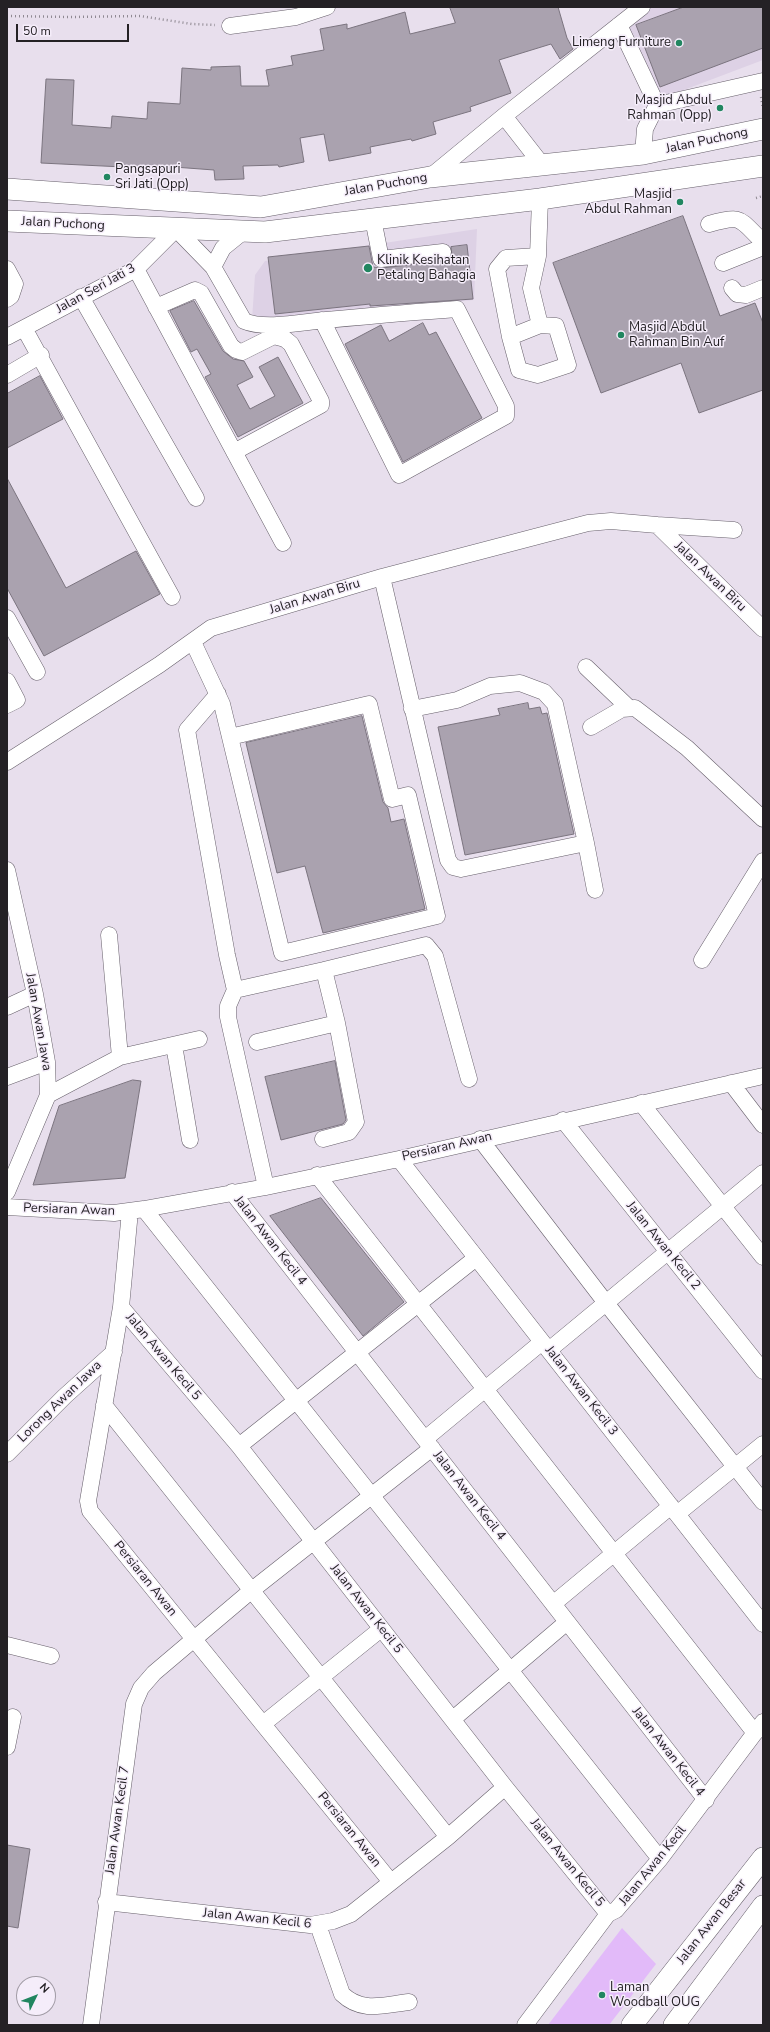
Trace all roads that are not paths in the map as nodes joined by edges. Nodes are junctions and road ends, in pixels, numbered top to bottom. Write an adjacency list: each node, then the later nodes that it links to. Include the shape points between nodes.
1 (327, 7): 4 (street, via 296,17)
2 (642, 7): 3 (street)
3 (619, 25): 6 (street); 7 (street)
4 (230, 26)
5 (762, 89): 6 (street)
6 (657, 105): 9 (street, via 645,129)
7 (504, 116): 10 (street); 12 (street)
8 (763, 130): 9 (main road, Jalan Puchong)
9 (643, 154): 10 (main road, Jalan Puchong)
10 (543, 166): 12 (main road, Jalan Puchong)
11 (763, 166): 14 (main road, Jalan Puchong)
12 (430, 177): 13 (main road, Jalan Puchong, via 261,207)
13 (7, 189)
14 (540, 199): 15 (main road, Jalan Puchong); 23 (street)
15 (373, 219): 19 (main road, Jalan Puchong, via 265,232); 22 (street, via 381,259)
16 (7, 221): 18 (main road, Jalan Puchong)
17 (709, 224): 20 (street, via 730,217 738,218)
18 (176, 229): 19 (main road, Jalan Puchong); 25 (street); 27 (street, Jalan Seri Jati 3)
19 (244, 231): 25 (street, via 223,248)
20 (763, 242)
21 (763, 247): 24 (street)
22 (443, 252)
23 (538, 256): 34 (street, via 531,288); 37 (street, via 506,258 497,269)
24 (723, 263)
25 (214, 268): 33 (street, via 244,321 253,325)
26 (7, 269): 31 (street, via 15,284 11,296)
27 (136, 269): 30 (street, Jalan Seri Jati 3); 32 (street)
28 (732, 288): 29 (street, via 737,294 746,295)
29 (763, 288)
30 (80, 298): 35 (street, Jalan Seri Jati 3); 41 (street)
31 (7, 299)
32 (156, 307): 40 (street); 40 (street, via 195,290 201,293 231,346 236,350 242,352 274,336 291,344 321,405)
33 (322, 320): 33 (street, via 457,309 506,406 506,416 399,475)
34 (540, 325): 37 (street); 37 (street, via 556,326 568,365 538,375 519,370)
35 (24, 328): 36 (street, Jalan Seri Jati 3); 38 (street)
36 (7, 337)
37 (510, 337)
38 (41, 355): 39 (street); 46 (street)
39 (7, 375)
40 (234, 452): 44 (street)
41 (196, 498)
42 (657, 525): 43 (street, Jalan Awan Biru); 45 (street, Jalan Awan Biru, via 611,521 588,523); 48 (street, Jalan Awan Biru)
43 (734, 530)
44 (283, 543)
45 (382, 577): 49 (street, Jalan Awan Biru, via 213,627); 56 (street)
46 (172, 598)
47 (7, 618): 51 (street)
48 (763, 629)
49 (193, 642): 53 (street); 59 (street, Jalan Awan Biru)
50 (586, 667): 55 (street)
51 (37, 672)
52 (7, 681): 54 (street, via 17,700)
53 (218, 694): 58 (street); 68 (street, via 187,730)
54 (7, 706)
55 (628, 707): 57 (street); 60 (street, via 642,712 687,748)
56 (412, 708): 61 (street, via 457,700 490,686 520,682 544,692 555,704); 61 (street, via 448,860 453,867 461,869)
57 (591, 727)
58 (230, 737): 58 (street, via 282,953 437,916 408,795 392,799 369,704)
59 (7, 762)
60 (763, 819)
61 (586, 843): 64 (street)
62 (763, 861): 66 (street)
63 (7, 870): 69 (street, Jalan Awan Jawa)
64 (595, 890)
65 (109, 935): 75 (street)
66 (702, 960)
67 (324, 970): 68 (street); 71 (street); 79 (street, via 426,945 435,956)
68 (235, 990): 91 (street, via 228,1006 228,1017)
69 (35, 994): 70 (street); 76 (street, Jalan Awan Jawa)
70 (7, 1007)
71 (337, 1022): 73 (street); 85 (street, via 356,1122 349,1132)
72 (199, 1039): 74 (street)
73 (257, 1042)
74 (174, 1045): 75 (street); 87 (street)
75 (120, 1057): 81 (street)
76 (47, 1062): 78 (street); 81 (street, Jalan Awan Jawa)
77 (763, 1076): 80 (street, Persiaran Awan)
78 (7, 1077)
79 (469, 1079)
80 (731, 1083): 82 (street, Persiaran Awan); 84 (street)
81 (48, 1095): 92 (street, Jalan Awan Jawa)
82 (641, 1103): 83 (street, Persiaran Awan); 94 (street)
83 (563, 1120): 86 (street, Persiaran Awan); 97 (street, Jalan Awan Kecil 2)
84 (763, 1125)
85 (323, 1139)
86 (480, 1139): 88 (street, Persiaran Awan); 100 (street)
87 (190, 1140)
88 (399, 1159): 90 (street, Persiaran Awan); 99 (street, Jalan Awan Kecil 3)
89 (763, 1173): 94 (street, Jalan Awan Kecil 7)
90 (317, 1175): 91 (street, Persiaran Awan); 101 (street)
91 (266, 1187): 93 (street, Persiaran Awan)
92 (7, 1192)
93 (232, 1192): 96 (street, Persiaran Awan); 105 (street, Jalan Awan Kecil 4)
94 (723, 1206): 97 (street, Jalan Awan Kecil 7); 98 (street)
95 (7, 1207): 96 (street, Persiaran Awan, via 114,1213)
96 (137, 1210): 102 (street, Persiaran Awan); 108 (street)
97 (668, 1252): 100 (street, Jalan Awan Kecil 7); 106 (street, Jalan Awan Kecil 2)
98 (763, 1257)
99 (476, 1258): 101 (street); 103 (street, Jalan Awan Kecil 3)
100 (606, 1303): 103 (street, Jalan Awan Kecil 7); 114 (street)
101 (418, 1305): 105 (street); 107 (street)
102 (122, 1307): 104 (street, Persiaran Awan); 112 (street, Jalan Awan Kecil 5)
103 (545, 1346): 107 (street, Jalan Awan Kecil 7); 117 (street, Jalan Awan Kecil 3)
104 (114, 1352): 109 (street, Persiaran Awan); 113 (street, Lorong Awan Jawa)
105 (357, 1353): 108 (street); 110 (street, Jalan Awan Kecil 4)
106 (763, 1371)
107 (485, 1391): 110 (street, Jalan Awan Kecil 7); 119 (street)
108 (296, 1401): 112 (street); 115 (street)
109 (104, 1405): 120 (street); 125 (street, Persiaran Awan, via 88,1501 90,1511)
110 (428, 1444): 115 (street, Jalan Awan Kecil 7); 121 (street, Jalan Awan Kecil 4)
111 (763, 1444): 114 (street)
112 (239, 1446): 118 (street, Jalan Awan Kecil 5)
113 (7, 1454)
114 (735, 1467): 116 (street); 117 (street)
115 (372, 1496): 118 (street, Jalan Awan Kecil 7); 128 (street)
116 (763, 1502)
117 (674, 1510): 119 (street); 123 (street, Jalan Awan Kecil 3)
118 (313, 1542): 120 (street, Jalan Awan Kecil 7); 124 (street, Jalan Awan Kecil 5)
119 (613, 1554): 121 (street); 133 (street)
120 (252, 1590): 125 (street, Jalan Awan Kecil 7); 129 (street)
121 (553, 1604): 122 (street, Jalan Awan Kecil 4)
122 (567, 1622): 128 (street); 136 (street, Jalan Awan Kecil 4)
123 (763, 1624)
124 (381, 1629): 129 (street); 131 (street, Jalan Awan Kecil 5)
125 (193, 1639): 132 (street, Persiaran Awan); 141 (street, Jalan Awan Kecil 7, via 154,1672 141,1688 134,1704)
126 (7, 1645): 127 (street)
127 (51, 1656)
128 (510, 1670): 131 (street); 139 (street)
129 (321, 1677): 132 (street); 137 (street)
130 (13, 1717): 134 (street)
131 (453, 1719): 135 (street, Jalan Awan Kecil 5)
132 (263, 1724): 140 (street, Persiaran Awan)
133 (759, 1728): 136 (street, Jalan Awan Kecil)
134 (7, 1747)
135 (505, 1787): 137 (street, Jalan Awan Kecil 6); 143 (street, Jalan Awan Kecil 5)
136 (706, 1800): 139 (street, Jalan Awan Kecil)
137 (448, 1837): 140 (street, Jalan Awan Kecil 6)
138 (763, 1858): 148 (main road, Jalan Awan Besar)
139 (660, 1859): 143 (street, Jalan Awan Kecil, via 616,1910)
140 (391, 1882): 144 (street, Jalan Awan Kecil 6, via 351,1914)
141 (106, 1902): 144 (street, Jalan Awan Kecil 6); 146 (street, Jalan Awan Kecil 7)
142 (763, 1906): 149 (main road)
143 (608, 1914): 147 (street, Jalan Awan Kecil)
144 (318, 1925): 145 (street, via 342,1994 347,1999 362,2007)
145 (409, 2002)
146 (91, 2025)
147 (525, 2025)
148 (632, 2025)
149 (674, 2025)

